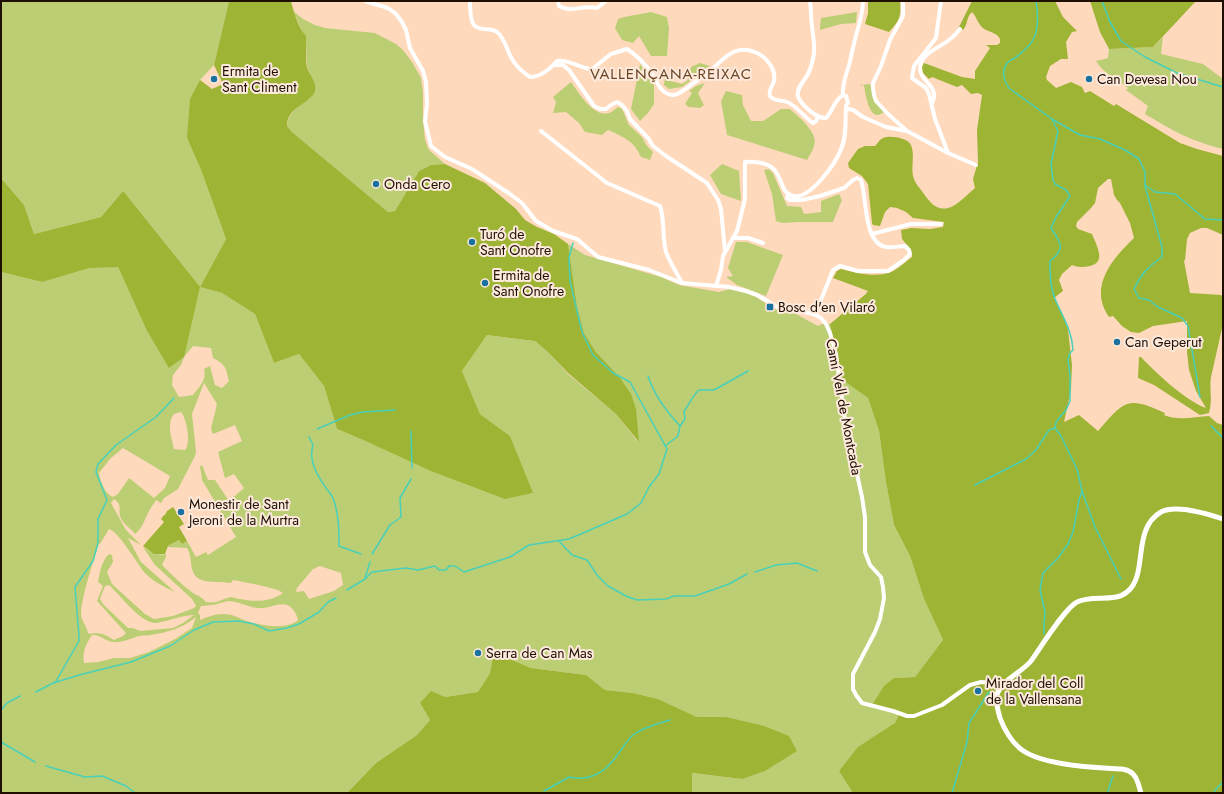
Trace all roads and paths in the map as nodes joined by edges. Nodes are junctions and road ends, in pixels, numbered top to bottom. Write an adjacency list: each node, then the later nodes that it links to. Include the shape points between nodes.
1 (365, 1): 25 (street, via 388,8 396,14 406,30 410,48 426,82 425,121 431,146 445,157 472,169 495,184 522,203 536,221 552,231 577,239 598,256 649,270)
2 (470, 1): 10 (street, via 474,25 477,28 491,28 497,32 514,62 530,77 536,77)
3 (558, 1): 4 (street, via 559,6 569,10 589,6 597,8)
4 (606, 1)
5 (811, 1): 14 (street, via 814,58 798,96)
6 (863, 1): 11 (street, via 863,13 844,77)
7 (903, 1): 15 (street, via 903,16 890,40 873,88 876,101)
8 (941, 1): 12 (street, via 936,38 918,58 912,73 912,78 926,88)
9 (960, 29): 12 (street, via 922,61 920,73 933,90)
10 (554, 65): 14 (street, via 557,60 562,60 592,69 611,54 627,49 639,58 663,91 676,95 702,78 733,51 750,50 771,65 774,81 770,96 790,104 813,123); 24 (street, via 563,65 569,70 594,106 606,109 617,102 622,105 630,119 653,146 707,183 716,196 720,209)
11 (843, 95): 13 (street, via 848,103); 14 (street, via 837,99 826,118)
12 (932, 104): 17 (street)
13 (846, 110): 15 (street, via 853,110 886,127); 19 (street, via 842,149 824,177 809,192 800,196)
14 (818, 117)
15 (907, 130): 17 (street)
16 (541, 131): 25 (street, via 607,183 660,206 666,252)
17 (948, 153): 18 (street)
18 (976, 165)
19 (789, 194): 21 (street, via 787,198 790,200 802,200 844,188 857,178 861,180 865,193 867,220); 22 (street, via 770,165 762,162 745,162 745,198)
20 (941, 224): 21 (street, via 910,224)
21 (872, 234): 27 (street, via 880,245 905,246 910,254 888,271 865,272 840,266 836,268)
22 (733, 238): 23 (street, via 748,238); 24 (street)
23 (763, 243)
24 (725, 251): 26 (street)
25 (682, 283): 26 (street)
26 (716, 286): 27 (street, via 746,291 781,309)
27 (816, 315): 29 (street, Camí Vell de Montcada, via 826,324 836,354 844,414 865,517 865,552 870,565 881,577 883,587 884,598 880,619 853,674 853,689 856,695 862,703 869,706 914,716 942,705 970,685 981,682)
28 (1223, 519): 29 (street, via 1173,508 1159,513 1143,537 1137,573 1130,590 1118,596 1076,602 1030,662)
29 (1002, 686): 30 (street, via 997,695 1000,716 1009,736 1022,750 1031,755 1066,764 1129,771 1136,778)
30 (1141, 793)

